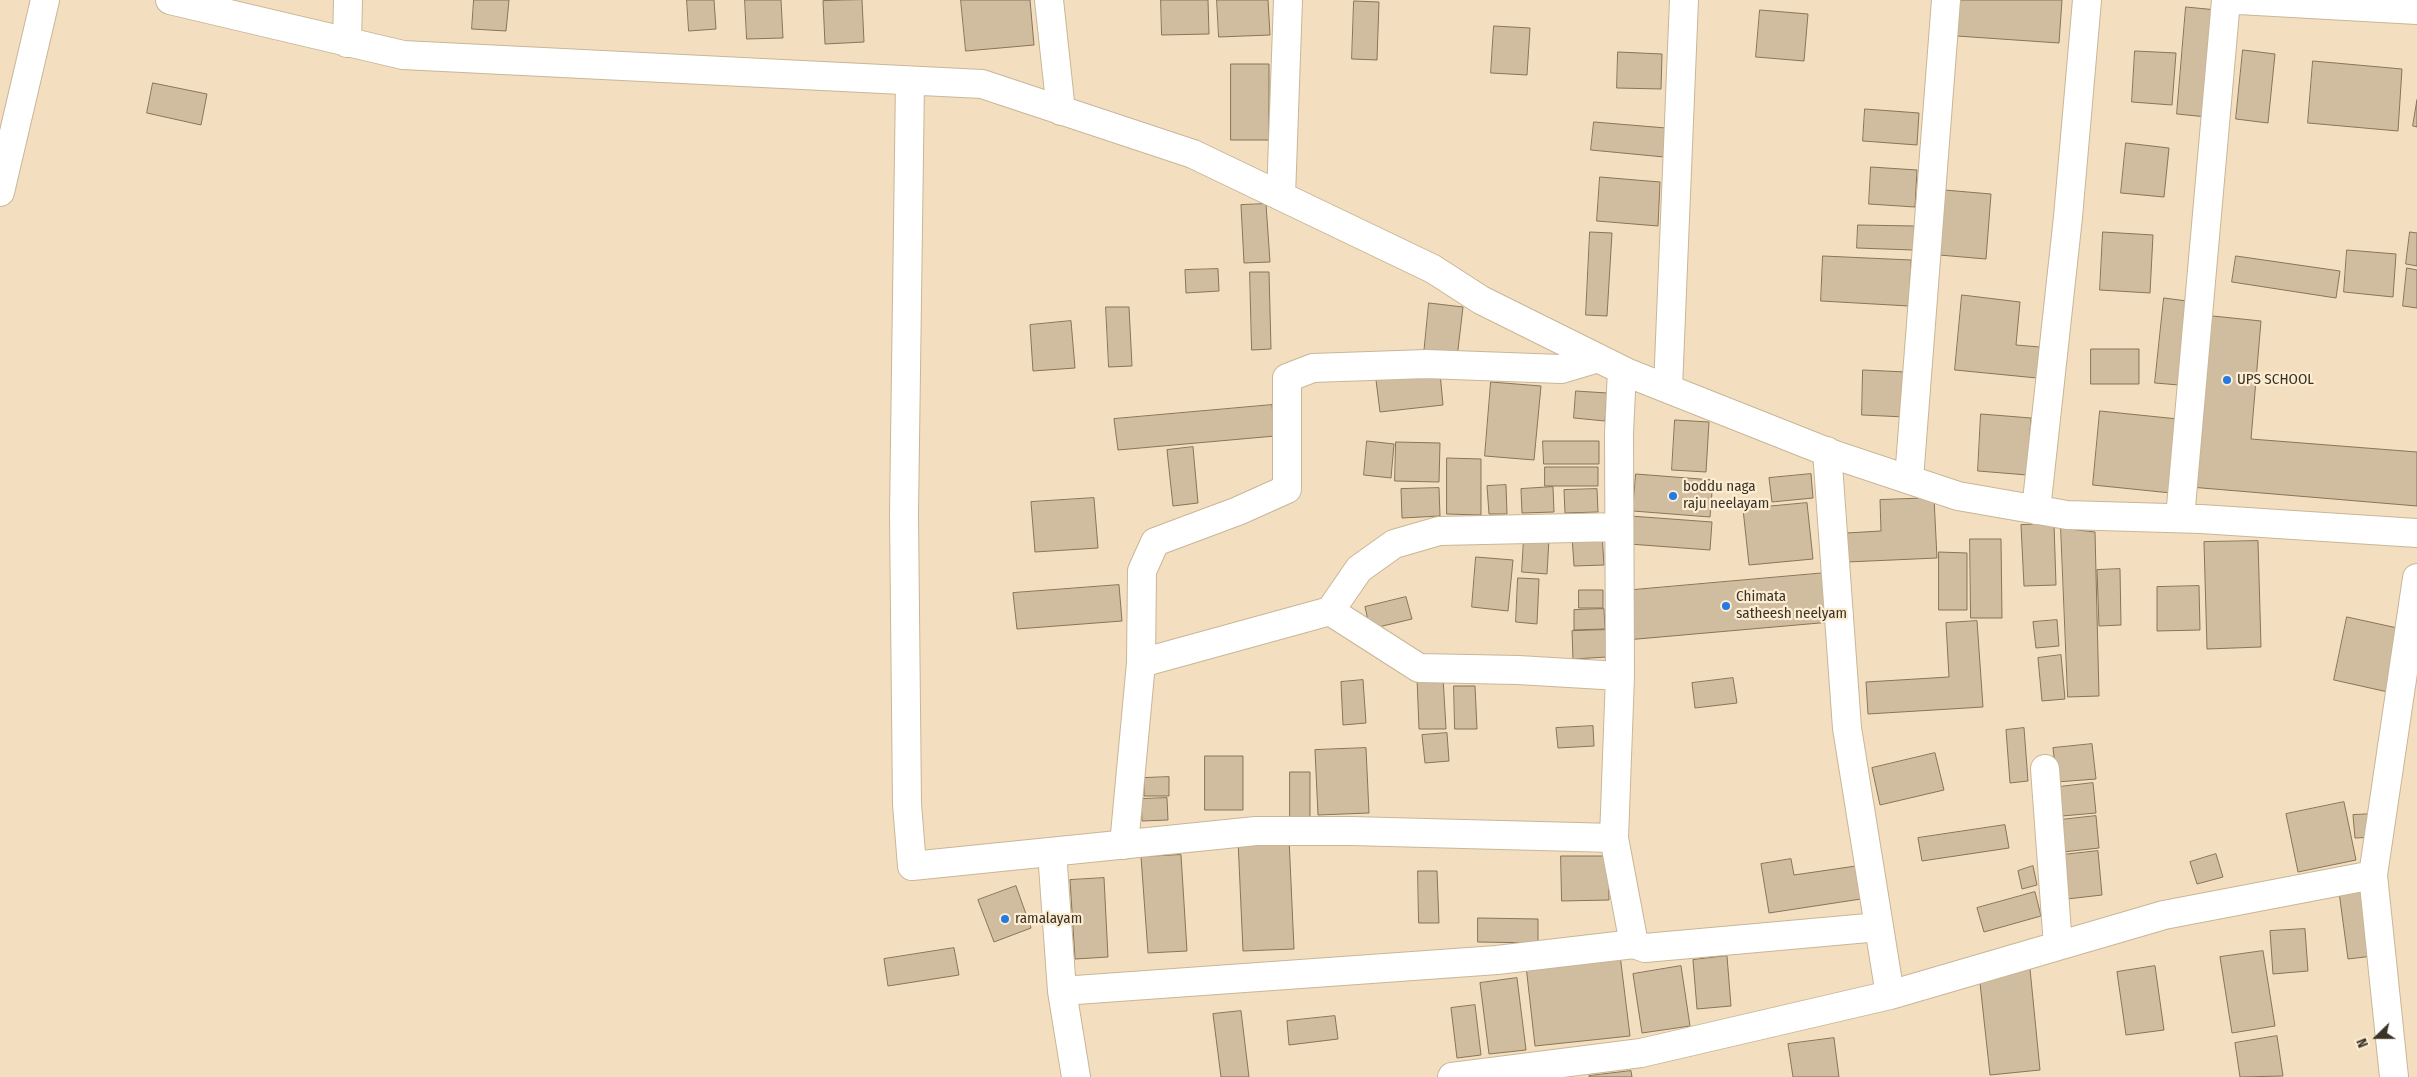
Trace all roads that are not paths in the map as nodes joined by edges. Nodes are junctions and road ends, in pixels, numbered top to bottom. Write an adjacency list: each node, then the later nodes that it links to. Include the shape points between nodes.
1 (45, 0): 15 (street)
2 (170, 0): 12 (street)
3 (348, 0): 12 (street)
4 (1049, 0): 14 (street)
5 (1288, 0): 16 (street)
6 (1684, 0): 19 (street)
7 (1946, 0): 21 (street)
8 (2087, 0): 22 (street, via 2068,217)
9 (2226, 0): 23 (street)
10 (2239, 0): 11 (street)
11 (2417, 10)
12 (347, 43): 13 (street, via 403,55)
13 (910, 81): 14 (street, via 982,84); 33 (street, via 904,514 907,804 912,866)
14 (1061, 111): 16 (street, via 1193,154)
15 (0, 192)
16 (1281, 196): 17 (street, via 1433,269 1481,300)
17 (1598, 358): 18 (street); 28 (street, via 1561,369 1426,364 1313,368 1287,378 1287,489 1156,542 1142,571)
18 (1622, 370): 19 (street); 24 (street)
19 (1668, 388): 20 (street)
20 (1827, 451): 21 (street); 35 (street, via 1847,728)
21 (1910, 479): 22 (street, via 1958,496)
22 (2036, 510): 23 (street)
23 (2180, 518): 25 (street)
24 (1619, 526): 27 (street, via 1449,531 1394,544 1359,570); 29 (street)
25 (2417, 532)
26 (2417, 578): 34 (street)
27 (1330, 611): 28 (street); 29 (street, via 1419,668)
28 (1141, 663): 32 (street)
29 (1620, 676): 31 (street)
30 (2045, 769): 37 (street)
31 (1614, 838): 32 (street, via 1256,831); 36 (street)
32 (1124, 845): 33 (street)
33 (1052, 852): 38 (street)
34 (2373, 875): 37 (street, via 2164,915); 42 (street)
35 (1879, 927): 36 (street, via 1645,948); 39 (street)
36 (1634, 944): 38 (street, via 1496,960)
37 (2058, 946): 39 (street)
38 (1062, 991): 40 (street)
39 (1890, 995): 41 (street, via 1641,1053)
40 (1076, 1077)
41 (1452, 1077)
42 (2394, 1077)

